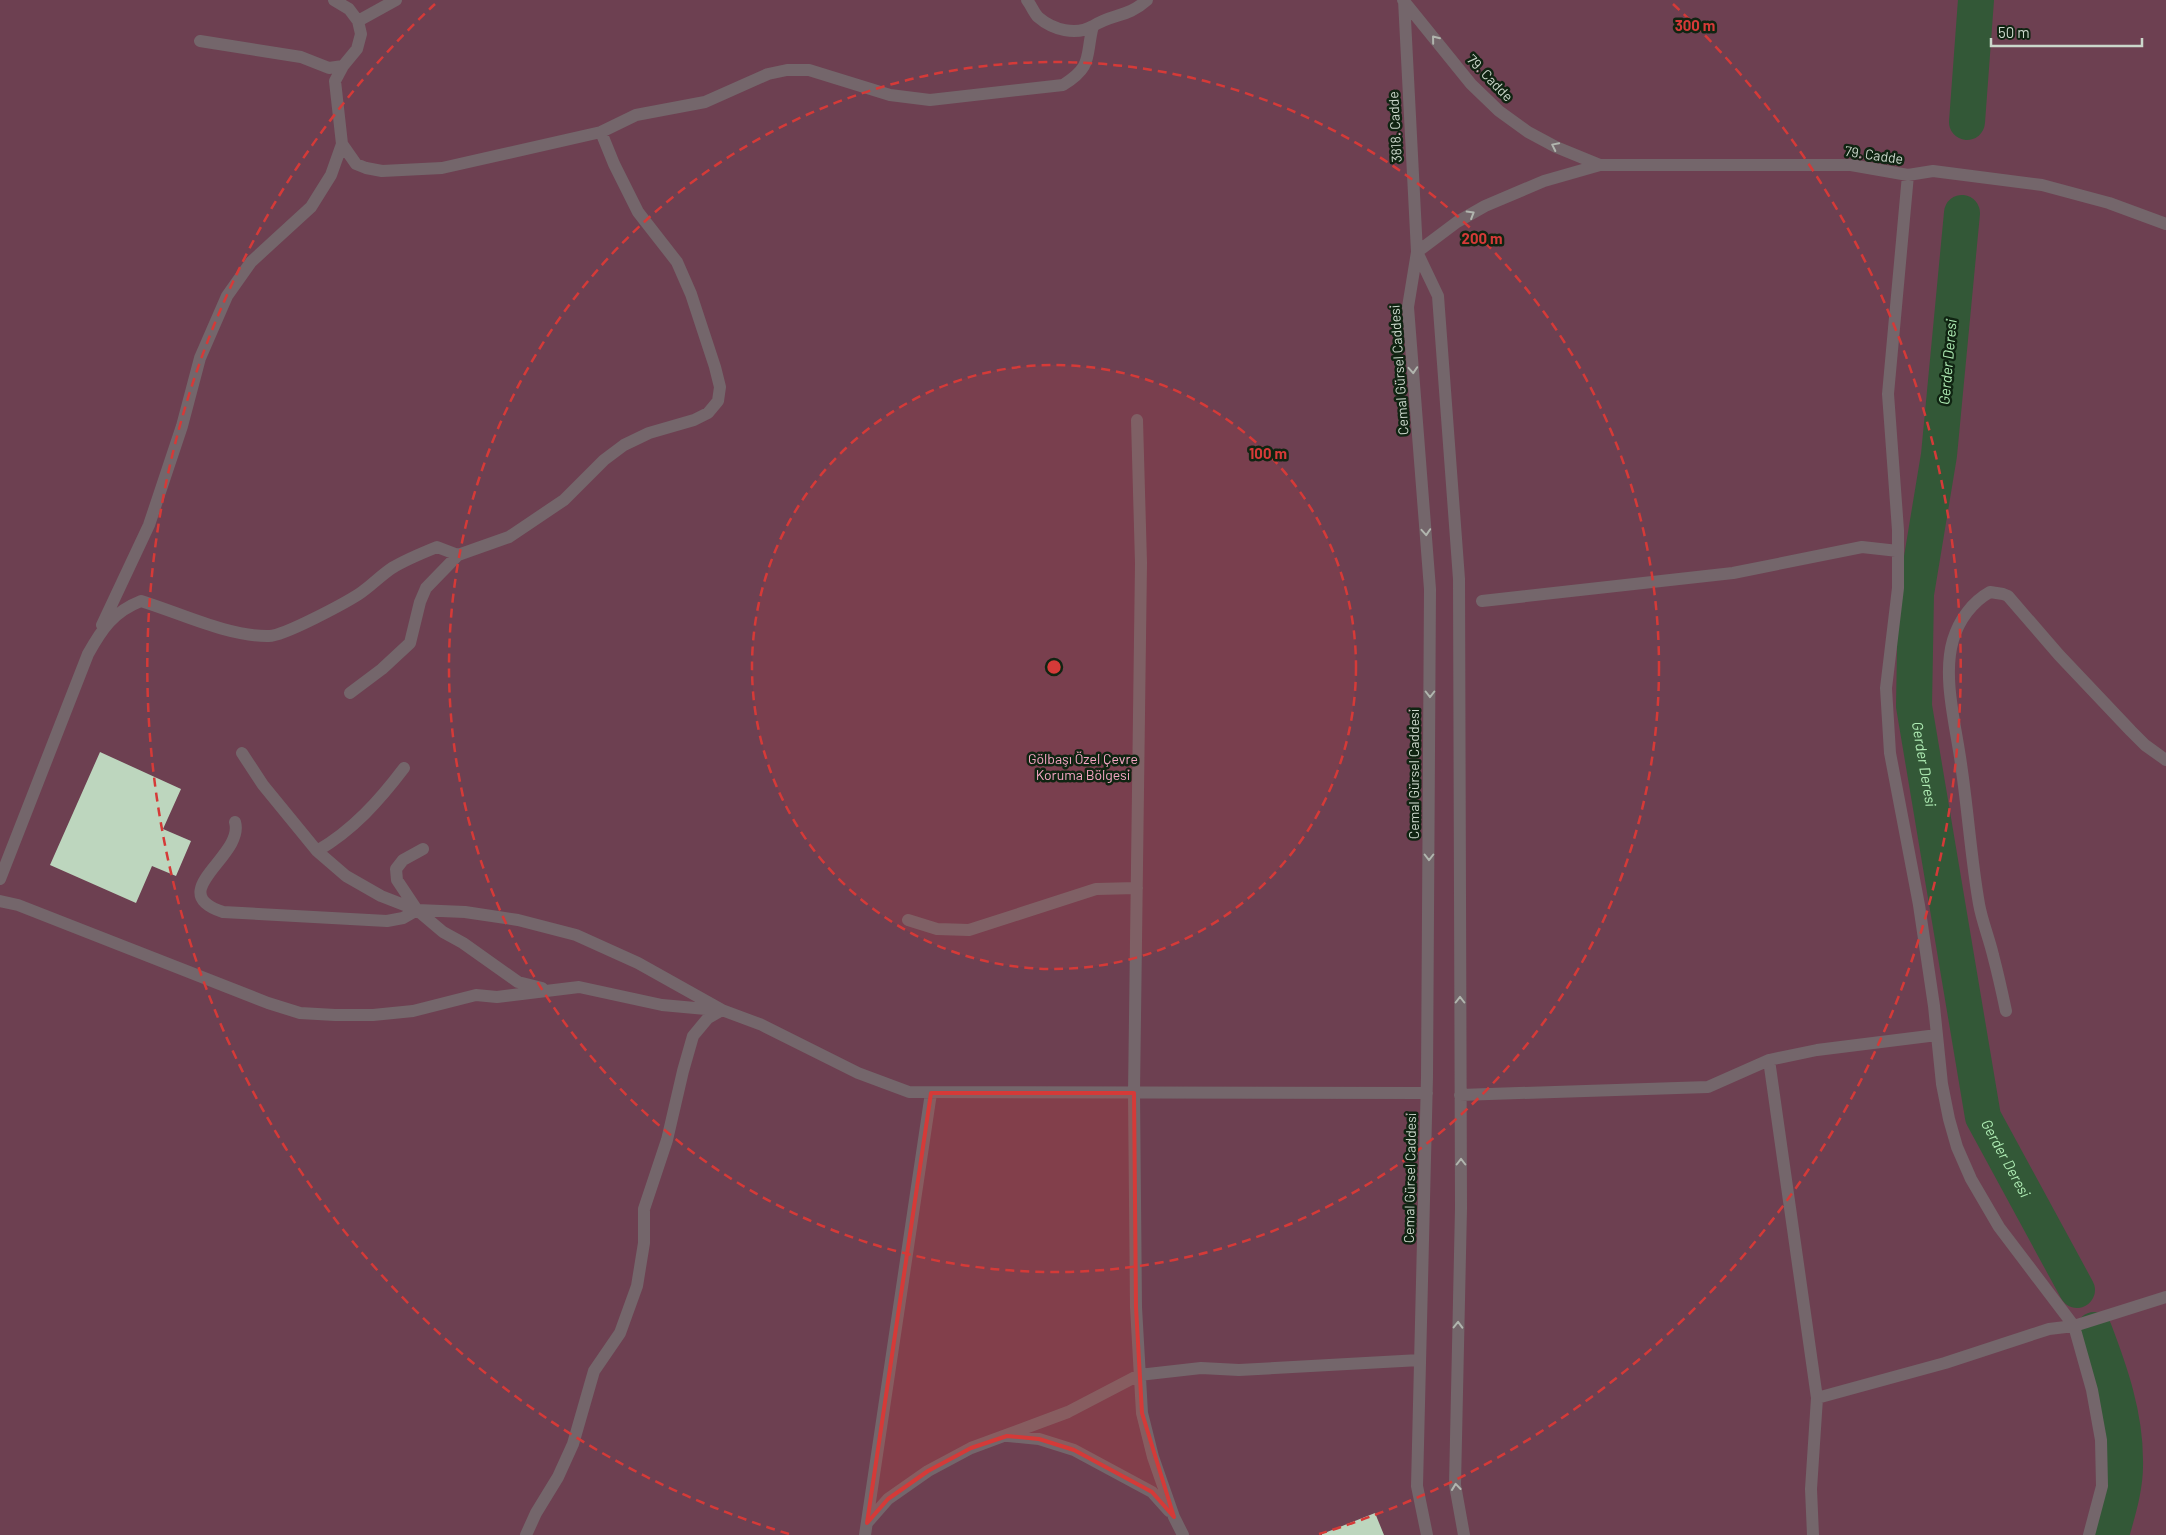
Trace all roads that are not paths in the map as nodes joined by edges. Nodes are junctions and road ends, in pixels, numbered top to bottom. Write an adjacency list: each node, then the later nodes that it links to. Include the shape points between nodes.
1 (334, 0): 6 (street)
2 (396, 0): 6 (street)
3 (1028, 0): 7 (street, via 1038,16 1054,27 1074,32)
4 (1148, 0): 7 (street, via 1133,12 1105,18)
5 (1404, 0): 12 (street, 79. Cadde, one-way to 5, via 1556,147 1499,111 1472,84); 15 (street, 3818. Cadde)
6 (358, 21): 9 (street, via 361,34 357,49)
7 (1093, 26): 10 (street, via 1085,66 1078,76 1063,85 930,100 890,95 809,70 787,70 768,74 705,102 636,114)
8 (200, 41): 9 (street, via 301,56 329,68)
9 (344, 66): 11 (street, via 335,82)
10 (601, 132): 11 (street, via 416,171 366,168 356,164); 18 (street, via 638,212 676,262 691,294 715,367 720,387 718,401 708,413 694,420 624,445 564,500 509,538)
11 (342, 144): 20 (street, via 331,175 311,207 251,262 227,296 200,358 182,426 149,524)
12 (1600, 165): 13 (street, 79. Cadde, via 1851,165); 15 (street, 79. Cadde, one-way to 12, via 1485,206 1537,184)
13 (1908, 174): 14 (street, 79. Cadde, via 1933,171 2042,185 2109,203); 17 (street, via 1888,394)
14 (2166, 224)
15 (1417, 252): 40 (street, Cemal Gürsel Caddesi, one-way to 40, via 1408,307 1430,589); 41 (street, one-way to 15, via 1459,579 1438,296)
16 (1138, 420): 29 (street, via 1141,563)
17 (1898, 551): 19 (street, via 1862,547 1724,574); 36 (street, via 1898,588 1886,688 1890,754 1919,906)
18 (458, 555): 20 (street, via 437,548 411,558 359,594 272,636 248,634 195,621 141,602 125,608 110,621); 21 (street, via 426,588 410,643)
19 (1482, 601)
20 (88, 654): 28 (street)
21 (350, 693)
22 (242, 753): 27 (street, via 263,785)
23 (2166, 760): 35 (street, via 2131,731 2059,656 2008,596 1990,592 1974,604 1954,639 1950,678 1979,904)
24 (404, 768): 27 (street, via 374,807 335,841)
25 (235, 822): 31 (street, via 236,829 222,860 201,885 202,900 209,907 223,912 387,921 403,918)
26 (422, 849): 31 (street, via 403,860 396,870 397,880)
27 (317, 851): 31 (street, via 346,876 380,896)
28 (0, 879)
29 (1137, 888): 32 (street, via 1096,889 969,930 937,928); 39 (street)
30 (0, 902): 33 (street, via 18,905 268,1004 300,1013 397,1012 476,996 497,997)
31 (417, 910): 33 (street, via 443,932 518,982); 34 (street, via 465,912 576,935 638,963)
32 (908, 920)
33 (552, 989): 34 (street, via 580,987 662,1005)
34 (722, 1010): 38 (street, via 762,1025 858,1073 909,1092); 50 (street, via 708,1018 693,1036 667,1140 644,1210 644,1243 637,1286 620,1333 594,1371 573,1444)
35 (2006, 1011)
36 (1937, 1035): 37 (street, via 1817,1050); 43 (street, via 1949,1119 1971,1179 1999,1227)
37 (1769, 1060): 41 (street, via 1708,1088); 46 (street)
38 (932, 1093): 39 (street); 49 (street)
39 (1134, 1093): 40 (street); 45 (street)
40 (1427, 1093): 44 (street, Cemal Gürsel Caddesi)
41 (1460, 1095): 53 (street, one-way to 41, via 1455,1485)
42 (2166, 1297): 43 (street)
43 (2074, 1326): 46 (street, via 2049,1329 1945,1363); 55 (street, via 2092,1390 2101,1440 2102,1486)
44 (1420, 1360): 45 (street, via 1238,1370 1201,1368); 52 (street, Cemal Gürsel Caddesi, via 1417,1486)
45 (1138, 1375): 47 (street, via 1068,1412); 48 (street, via 1142,1413 1153,1457)
46 (1817, 1398): 54 (street, via 1811,1489)
47 (1007, 1436): 48 (street, via 1039,1439 1074,1450 1152,1492); 49 (street, via 972,1448 928,1471 888,1498)
48 (1174, 1517): 51 (street)
49 (866, 1529)
50 (526, 1535)
51 (1183, 1535)
52 (1427, 1535)
53 (1464, 1535)
54 (1813, 1535)
55 (2089, 1535)

